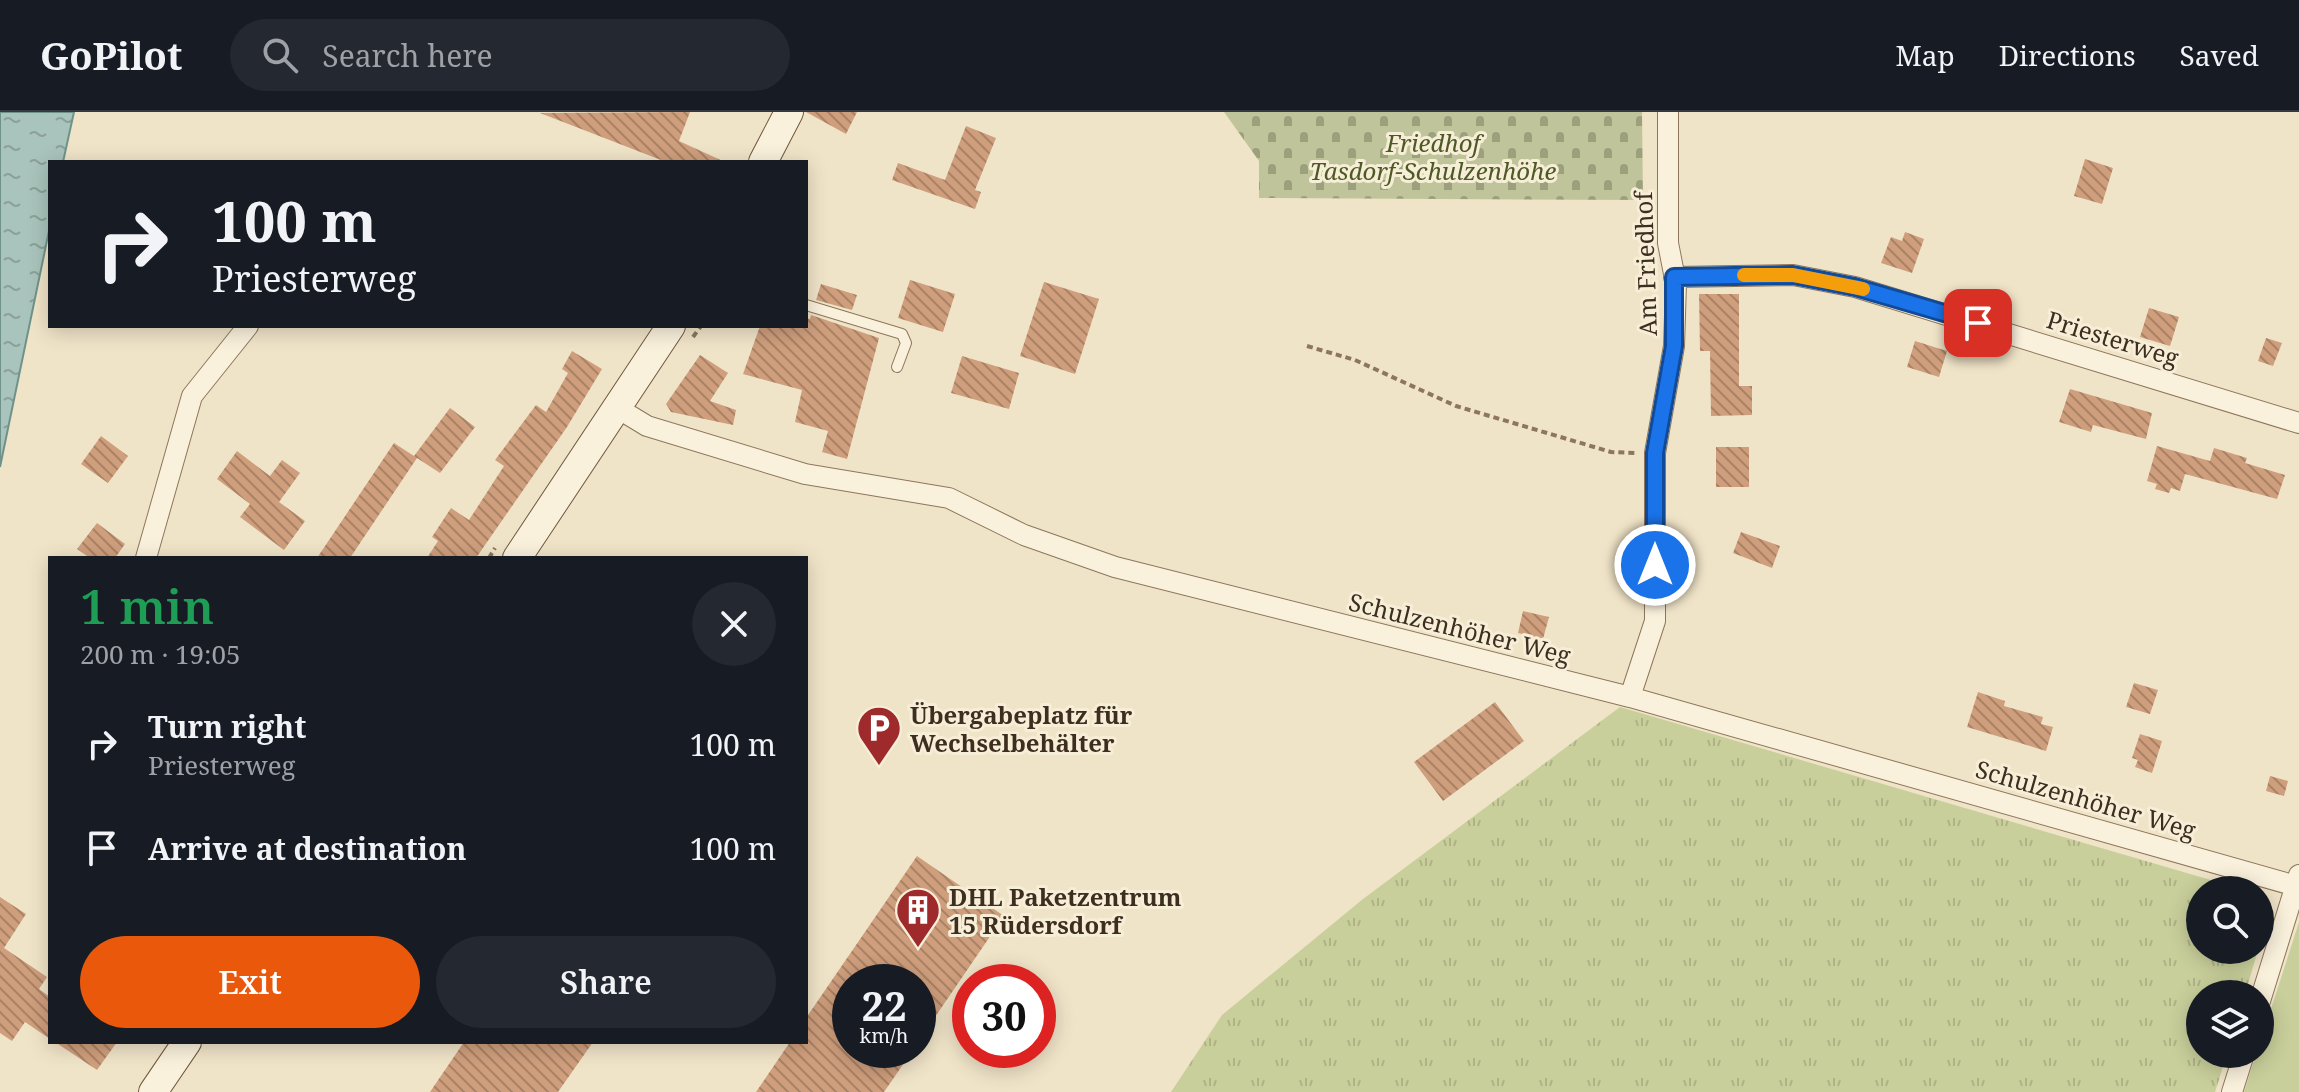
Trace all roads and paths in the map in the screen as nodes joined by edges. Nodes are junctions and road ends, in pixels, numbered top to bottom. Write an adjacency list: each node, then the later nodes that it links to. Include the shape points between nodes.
1 (789, 112): 3 (main road)
2 (1668, 112): 4 (street, Am Friedhof, via 1668,243)
3 (764, 160)
4 (1674, 277): 11 (street, Priesterweg, via 1793,275 1855,287); 12 (street, Am Friedhof, via 1674,346)
5 (808, 306): 9 (lane, via 902,334 906,343)
6 (246, 328): 13 (street, via 192,396)
7 (670, 328): 10 (main road)
8 (1307, 346): 12 (path, via 1355,360 1456,406 1611,452)
9 (897, 367)
10 (619, 409): 14 (main road); 15 (street, Schulzenhöher Weg, via 647,426 805,474 949,498 1024,535 1115,567)
11 (2299, 423)
12 (1655, 453): 15 (street, Am Friedhof, via 1655,621)
13 (147, 556)
14 (518, 556)
15 (1630, 697): 16 (street, Schulzenhöher Weg)
16 (2298, 880): 17 (street)
17 (2267, 980)
18 (186, 1044): 20 (main road)
19 (2240, 1068): 21 (street)
20 (153, 1092)
21 (2232, 1092)

